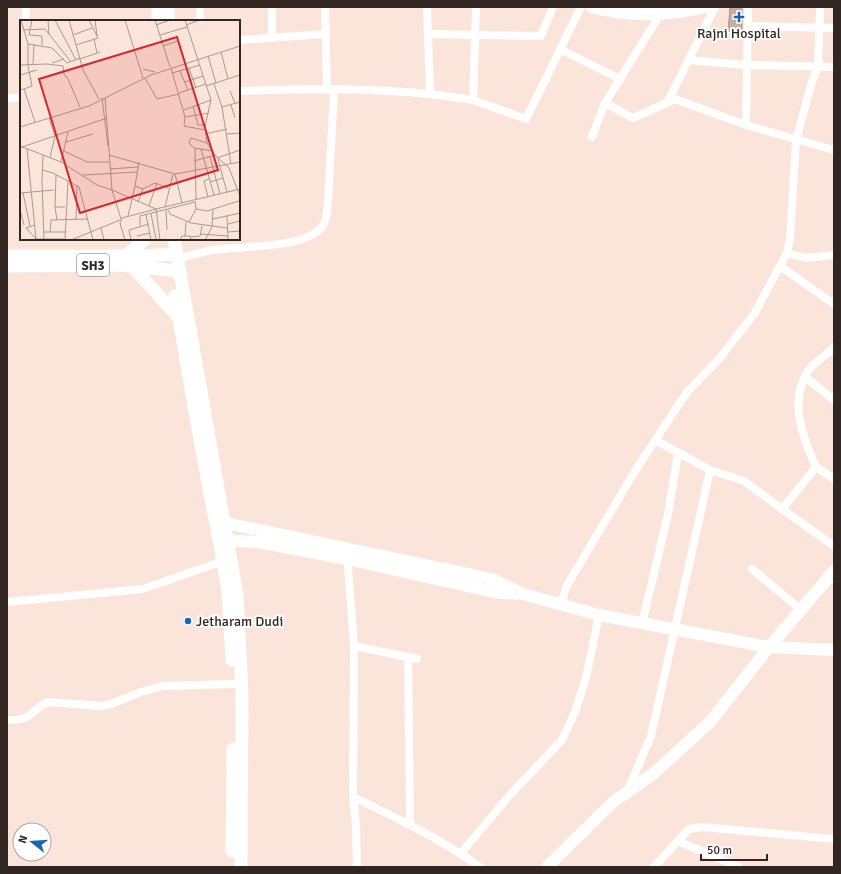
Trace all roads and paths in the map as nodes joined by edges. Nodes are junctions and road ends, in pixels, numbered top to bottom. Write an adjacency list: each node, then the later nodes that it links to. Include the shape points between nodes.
1 (26, 7): 18 (street)
2 (158, 7): 19 (main road)
3 (168, 7): 20 (main road)
4 (200, 7): 21 (street)
5 (272, 7): 28 (street)
6 (325, 7): 25 (street)
7 (427, 7): 26 (street)
8 (476, 7): 27 (street)
9 (553, 7): 27 (street, via 541,36)
10 (581, 7): 30 (street)
11 (592, 7): 16 (street)
12 (705, 7): 17 (street)
13 (714, 7): 31 (street)
14 (748, 7): 22 (street)
15 (820, 7): 23 (street)
16 (609, 9): 17 (street, via 625,13)
17 (661, 13): 35 (street)
18 (26, 20)
19 (158, 20)
20 (168, 20)
21 (200, 20)
22 (748, 26): 23 (street); 32 (street)
23 (819, 27): 24 (street); 33 (street)
24 (834, 28)
25 (326, 34): 28 (street); 36 (street)
26 (428, 34): 27 (street); 38 (street)
27 (476, 35): 41 (street)
28 (272, 38): 29 (street)
29 (240, 40)
30 (560, 49): 35 (street); 41 (street, via 526,119)
31 (688, 60): 32 (street); 43 (street)
32 (747, 65): 33 (street); 44 (street)
33 (818, 66): 34 (street); 46 (street)
34 (834, 67)
35 (620, 79): 42 (street)
36 (331, 90): 37 (street); 38 (street); 55 (street, via 328,203 323,226 314,234 280,244 212,250)
37 (240, 91)
38 (430, 93): 41 (street)
39 (7, 98): 40 (street)
40 (20, 98)
41 (473, 100)
42 (605, 103): 43 (street, via 633,118); 45 (street)
43 (666, 103): 44 (street, via 675,99)
44 (746, 125): 46 (street)
45 (592, 137)
46 (796, 140): 47 (street); 51 (street)
47 (834, 150)
48 (144, 240): 54 (main road)
49 (165, 240): 55 (main road)
50 (174, 240): 55 (main road)
51 (787, 253): 52 (street, via 806,258); 57 (street)
52 (834, 255)
53 (7, 256): 54 (main road, SH3)
54 (129, 261): 55 (main road, SH3); 56 (main road, SH3); 59 (main road)
55 (174, 262): 59 (main road); 69 (main road)
56 (7, 266)
57 (780, 266): 58 (street); 63 (street, via 754,314 719,359 686,392)
58 (834, 304)
59 (178, 317): 69 (main road)
60 (834, 347): 61 (street)
61 (805, 377): 62 (street); 65 (street, via 798,405 799,425)
62 (834, 400)
63 (655, 440): 64 (street); 77 (street, via 566,587)
64 (678, 453): 66 (street); 80 (street, via 668,514)
65 (816, 467): 67 (street); 68 (street)
66 (710, 470): 68 (street, via 744,481); 81 (street)
67 (834, 479)
68 (782, 509): 71 (street)
69 (220, 522): 70 (main road); 72 (street)
70 (224, 540): 72 (street); 73 (main road); 96 (main road, via 238,595 240,633)
71 (834, 546)
72 (347, 554): 77 (street, via 494,592 523,594); 82 (street)
73 (223, 561): 76 (street, via 143,589); 87 (main road, via 228,592)
74 (752, 569): 78 (street)
75 (834, 571): 78 (street)
76 (7, 602)
77 (561, 606): 79 (street)
78 (800, 609): 83 (street)
79 (599, 615): 80 (street); 94 (street, via 586,678 575,712 562,740 509,796)
80 (642, 624): 81 (street)
81 (673, 630): 83 (street); 89 (street, via 651,736)
82 (354, 646): 85 (street); 90 (street)
83 (769, 647): 84 (street); 89 (street, via 710,722 653,774)
84 (834, 650)
85 (408, 657): 86 (street); 91 (street)
86 (417, 659)
87 (234, 684): 88 (street, via 163,686 100,706 48,702 42,704 26,719); 95 (main road)
88 (7, 720)
89 (626, 793): 99 (street, via 596,818)
90 (353, 797): 91 (street); 97 (street)
91 (410, 825): 94 (street)
92 (834, 839): 93 (street, via 702,828 689,829)
93 (678, 840): 100 (street); 101 (street)
94 (461, 853): 98 (street)
95 (232, 867)
96 (241, 867)
97 (357, 867)
98 (480, 867)
99 (547, 867)
100 (654, 867)
101 (740, 867)

